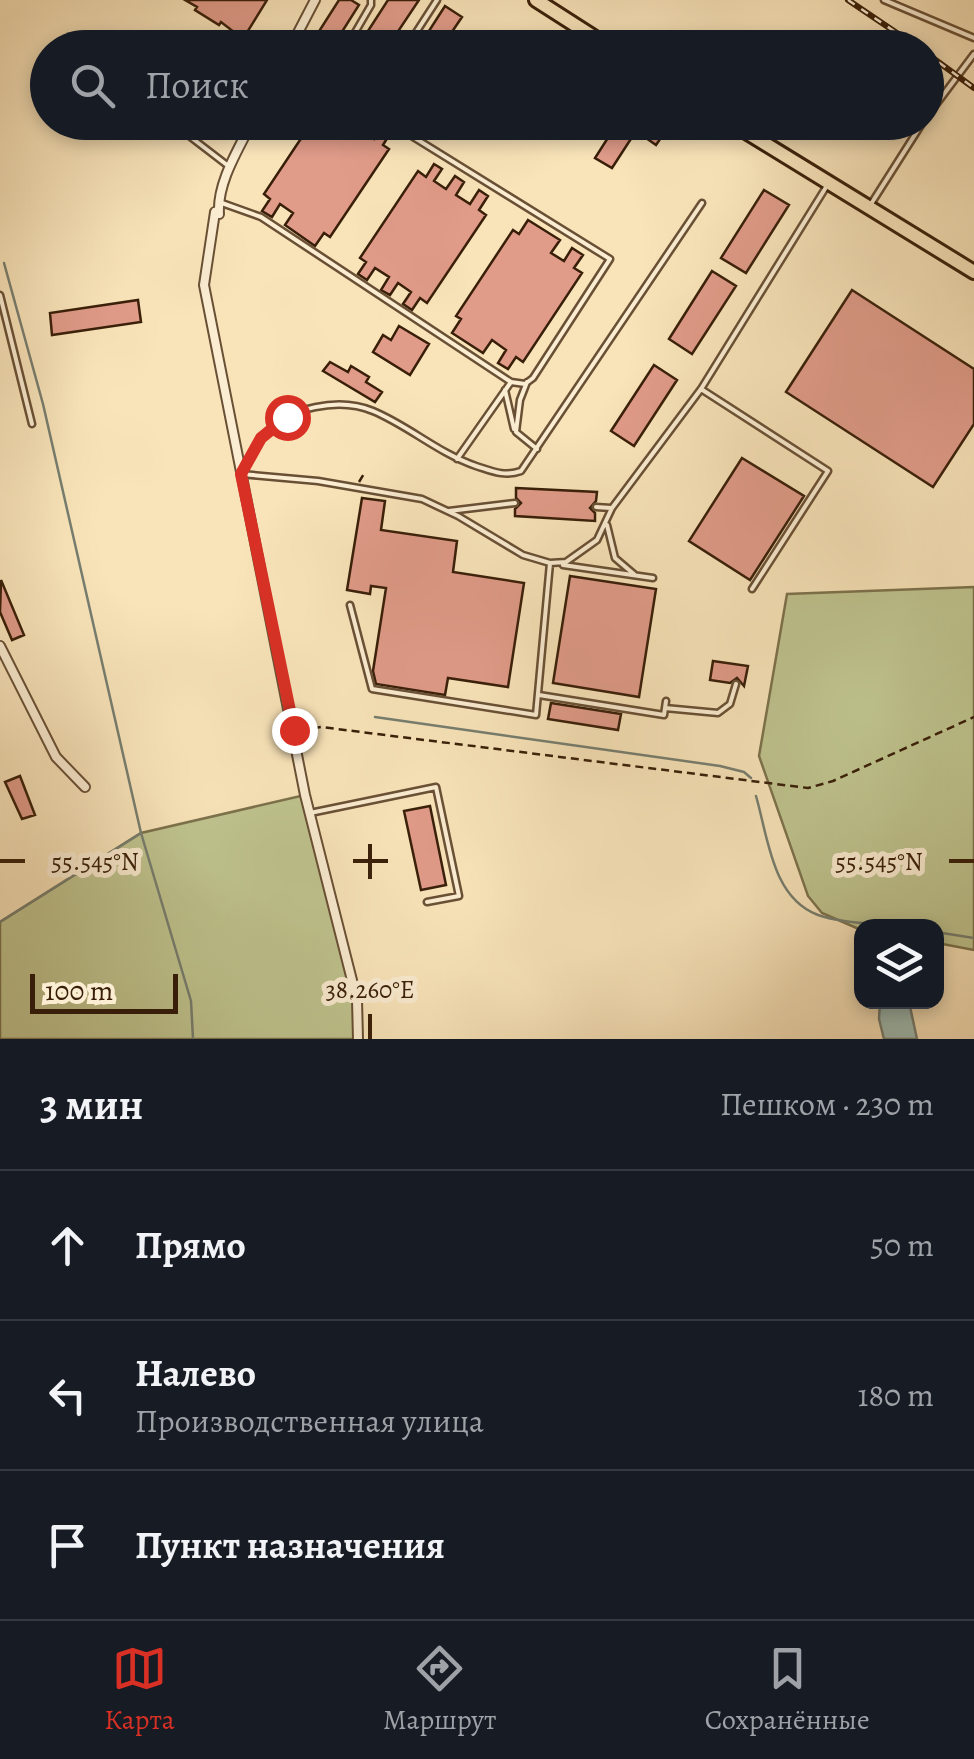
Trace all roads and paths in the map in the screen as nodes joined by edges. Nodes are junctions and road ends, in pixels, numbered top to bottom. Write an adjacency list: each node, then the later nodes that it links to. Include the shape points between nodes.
1 (315, 0): 6 (street)
2 (370, 0): 7 (lane)
3 (438, 0): 8 (lane)
4 (536, 0): 9 (main road)
5 (884, 0): 10 (lane)
6 (299, 30)
7 (356, 30)
8 (418, 30)
9 (583, 30)
10 (974, 38)
11 (974, 54): 12 (lane)
12 (944, 94)
13 (195, 140): 18 (lane)
14 (243, 140): 18 (street)
15 (417, 140): 26 (lane, via 610,259)
16 (758, 140): 19 (main road)
17 (912, 140): 22 (lane)
18 (230, 167): 20 (street)
19 (828, 184): 22 (main road); 27 (lane)
20 (218, 202): 25 (lane, via 261,218); 34 (street, via 204,285)
21 (702, 203): 31 (lane)
22 (868, 208): 23 (main road)
23 (974, 272)
24 (0, 295): 29 (lane)
25 (511, 382): 26 (lane); 28 (lane)
26 (527, 382): 30 (lane)
27 (700, 389): 38 (lane); 45 (lane, via 828,471)
28 (505, 390): 30 (lane); 32 (lane)
29 (32, 424)
30 (517, 433): 31 (lane)
31 (537, 448): 32 (lane, via 522,470 508,474)
32 (457, 459): 34 (lane, via 370,410 323,407 274,425)
33 (365, 472): 35 (path)
34 (241, 474): 35 (lane); 51 (street)
35 (356, 488): 39 (lane, via 415,497)
36 (516, 503): 39 (lane)
37 (596, 508): 38 (lane)
38 (612, 508): 40 (lane)
39 (449, 511): 41 (lane, via 523,555)
40 (606, 521): 42 (lane, via 590,546); 43 (lane, via 615,558)
41 (550, 563): 42 (lane); 49 (lane)
42 (559, 565): 43 (lane)
43 (636, 576): 44 (lane)
44 (652, 578)
45 (752, 589)
46 (350, 606): 49 (lane, via 373,690 536,715)
47 (0, 646): 52 (street, via 56,757)
48 (736, 684): 49 (lane, via 730,704 718,713 666,704 664,715)
49 (539, 695)
50 (974, 716): 51 (path, via 808,788 321,727)
51 (294, 730): 53 (street)
52 (85, 787)
53 (310, 814): 54 (lane, via 436,787 459,896); 55 (street, via 357,1000)
54 (427, 902)
55 (358, 1039)

